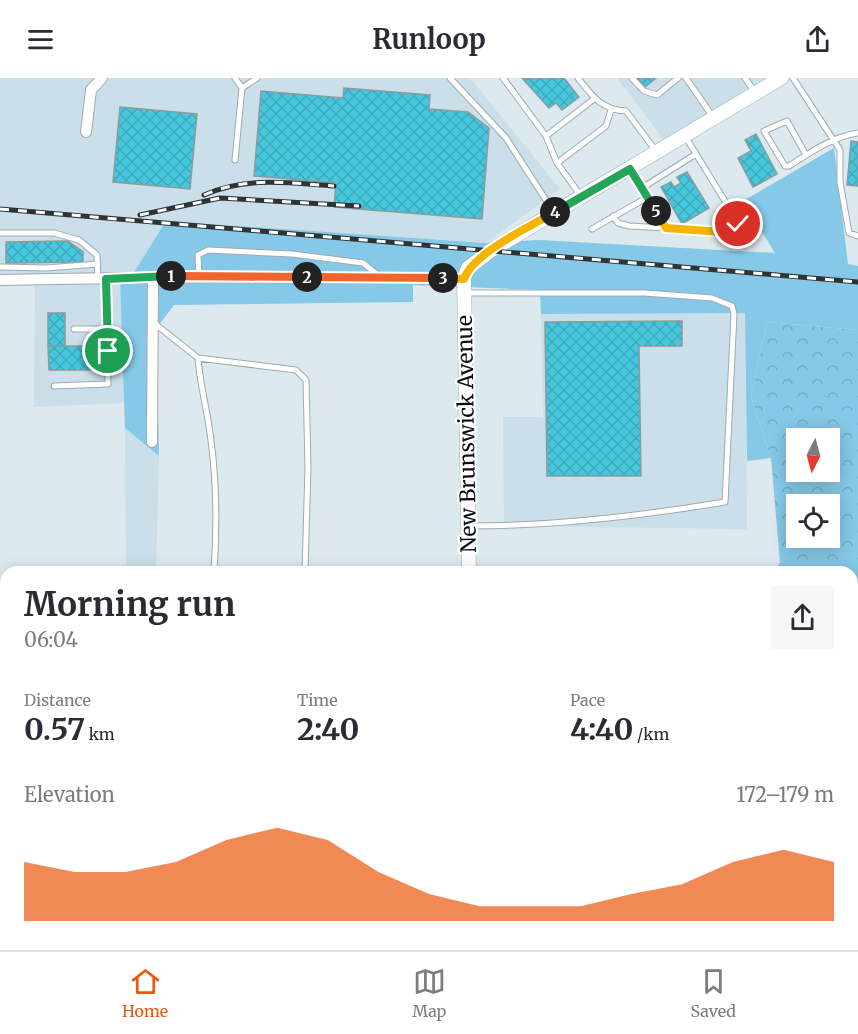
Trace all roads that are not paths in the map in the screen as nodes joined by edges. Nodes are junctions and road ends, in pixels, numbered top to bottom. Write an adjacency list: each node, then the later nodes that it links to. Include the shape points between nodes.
1 (102, 78): 18 (street, via 91,90)
2 (235, 78): 13 (lane)
3 (257, 78): 13 (lane)
4 (450, 78): 32 (lane, via 506,138)
5 (503, 78): 20 (lane)
6 (578, 78): 15 (lane)
7 (632, 78): 8 (lane, via 644,91 657,95)
8 (678, 78)
9 (686, 78): 17 (lane)
10 (745, 78): 14 (lane)
11 (781, 78): 14 (street)
12 (793, 78): 22 (lane)
13 (242, 88): 26 (lane)
14 (755, 93): 17 (street)
15 (594, 99): 16 (lane); 20 (lane)
16 (611, 110): 23 (lane, via 626,111); 27 (lane, via 606,126)
17 (713, 117): 21 (street)
18 (86, 132)
19 (858, 133): 22 (lane)
20 (546, 136): 27 (lane)
21 (685, 136): 23 (street); 24 (lane)
22 (833, 139): 25 (lane); 37 (lane, via 842,160 840,182 849,233)
23 (657, 153): 28 (street)
24 (696, 154): 29 (lane); 34 (lane, via 740,230 732,233)
25 (807, 155): 25 (lane, via 785,166 764,131 787,122)
26 (235, 160)
27 (557, 163): 31 (lane)
28 (630, 169): 29 (lane); 31 (street)
29 (642, 188): 30 (lane)
30 (648, 196): 33 (lane); 34 (lane)
31 (582, 197): 32 (street)
32 (554, 212): 44 (street, via 490,251 468,268)
33 (613, 216): 34 (lane, via 618,223 629,226); 35 (lane)
34 (666, 228)
35 (592, 229)
36 (0, 233): 38 (lane, via 54,233 79,240 97,255)
37 (858, 236)
38 (98, 264): 39 (lane); 43 (lane)
39 (0, 267)
40 (153, 276): 41 (street); 43 (street); 47 (street)
41 (199, 276): 42 (street); 42 (lane, via 198,255 208,250 292,254 363,263)
42 (380, 278): 44 (street)
43 (102, 279): 45 (street); 49 (lane)
44 (464, 279): 46 (street, New Brunswick Avenue)
45 (0, 280)
46 (464, 293): 53 (street, New Brunswick Avenue); 53 (lane, via 645,293 712,298 732,306 734,314 725,502 642,516 527,526)
47 (153, 322): 50 (lane); 52 (street)
48 (74, 329): 49 (lane)
49 (107, 329): 51 (lane, via 108,384)
50 (198, 358): 54 (lane, via 216,490); 55 (lane, via 297,370 306,380)
51 (54, 386)
52 (152, 442)
53 (470, 526): 56 (street, New Brunswick Avenue)
54 (214, 566)
55 (305, 566)
56 (469, 566)

